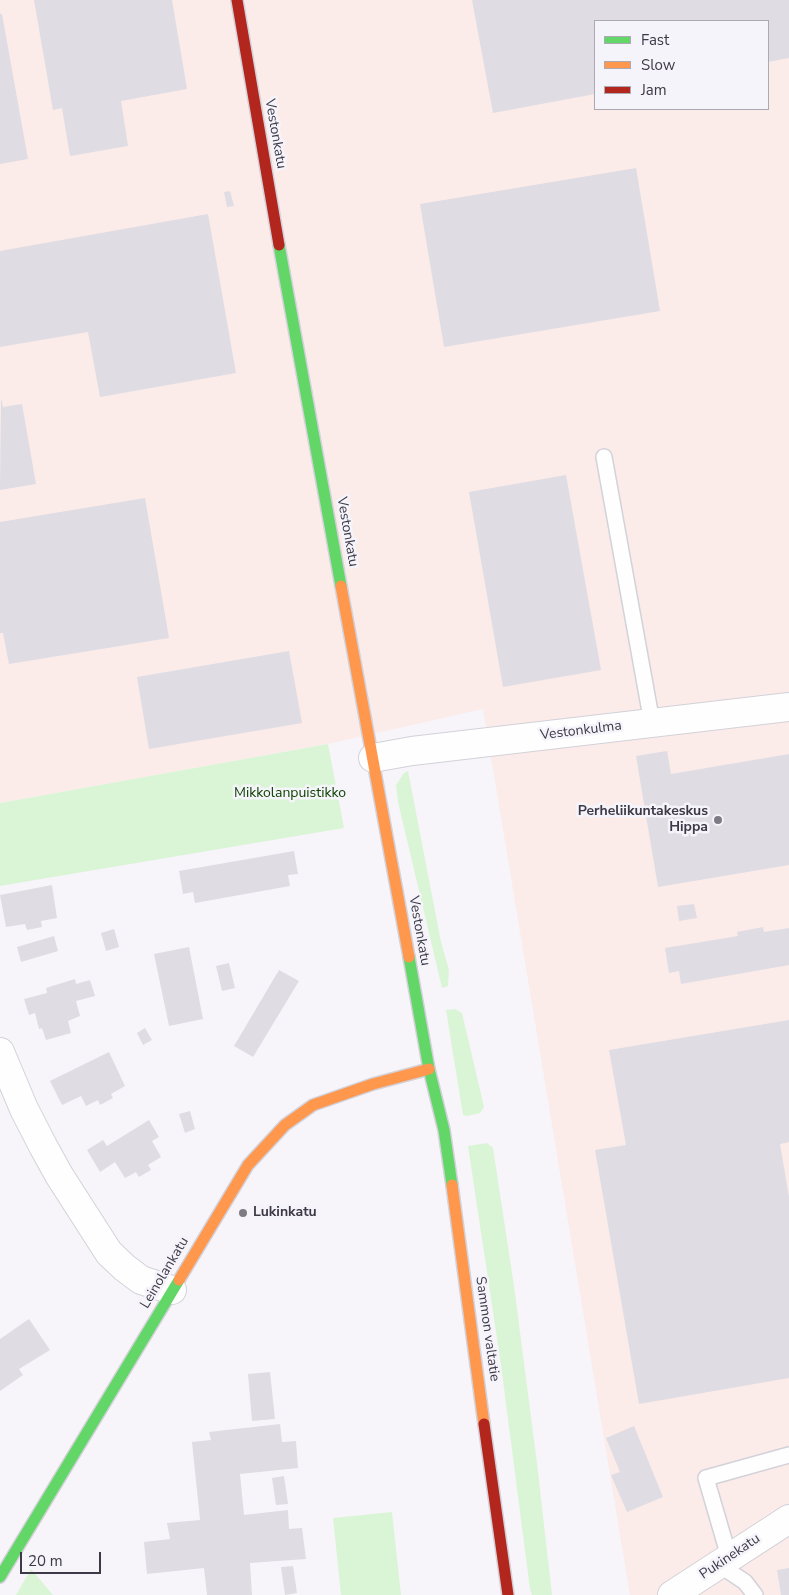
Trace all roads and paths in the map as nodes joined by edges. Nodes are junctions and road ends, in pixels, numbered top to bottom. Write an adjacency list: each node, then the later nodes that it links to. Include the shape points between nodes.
1 (237, 0): 5 (main road, Vestonkatu)
2 (604, 457): 4 (lane)
3 (789, 707): 4 (street, Vestonkulma)
4 (652, 723): 5 (street, Vestonkulma)
5 (373, 758): 7 (main road, Vestonkatu)
6 (0, 1052): 8 (street, via 42,1146 109,1253 141,1280)
7 (429, 1069): 8 (main road, Leinolankatu, via 313,1104 285,1125 248,1165); 13 (main road, Sammon valtatie, via 445,1140)
8 (172, 1290): 12 (main road, Leinolankatu)
9 (789, 1455): 11 (lane, via 706,1478)
10 (789, 1519): 11 (street, Pukinekatu)
11 (724, 1560): 14 (street, Pukinekatu); 15 (lane)
12 (0, 1578)
13 (508, 1595)
14 (672, 1595)
15 (755, 1595)

